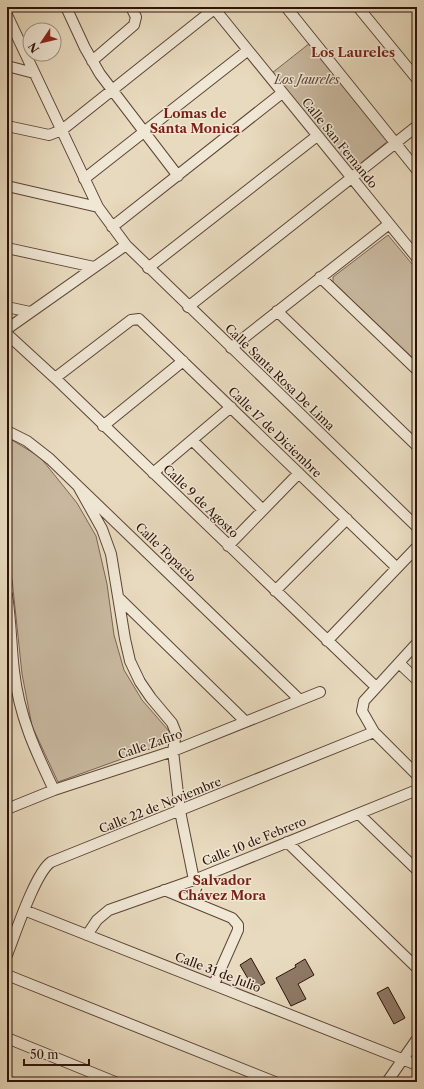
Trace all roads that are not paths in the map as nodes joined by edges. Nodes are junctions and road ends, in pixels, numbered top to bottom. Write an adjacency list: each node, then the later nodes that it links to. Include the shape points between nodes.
1 (66, 7): 8 (street)
2 (131, 7): 8 (street, via 136,17 134,25)
3 (286, 7): 19 (street)
4 (358, 7): 11 (street)
5 (213, 8): 7 (street, Calle San Fernando); 12 (street)
6 (7, 15): 10 (street, Calle Santa Rosa De Lima)
7 (247, 51): 13 (street, Calle San Fernando); 17 (street)
8 (92, 61): 12 (street)
9 (7, 66): 10 (street)
10 (34, 73): 16 (street, Calle Santa Rosa De Lima)
11 (417, 79)
12 (112, 90): 16 (street); 17 (street)
13 (282, 93): 18 (street, Calle San Fernando); 21 (street)
14 (7, 126): 16 (street, via 49,135)
15 (417, 126): 19 (street)
16 (62, 130): 23 (street, Calle Santa Rosa De Lima)
17 (144, 132): 21 (street); 23 (street)
18 (317, 136): 22 (street, Calle San Fernando); 32 (street)
19 (396, 143): 20 (street); 22 (street)
20 (417, 170)
21 (178, 176): 27 (street)
22 (351, 178): 26 (street, Calle San Fernando); 35 (street)
23 (84, 179): 25 (street, Calle Santa Rosa De Lima)
24 (7, 186): 25 (street)
25 (98, 207): 27 (street, Calle Santa Rosa De Lima)
26 (389, 224): 30 (street, Calle San Fernando); 33 (street)
27 (112, 227): 28 (street, Calle Santa Rosa De Lima)
28 (126, 245): 31 (street); 32 (street, Calle Santa Rosa De Lima)
29 (7, 248): 31 (street)
30 (417, 258)
31 (94, 267): 37 (street)
32 (148, 268): 35 (street, Calle Santa Rosa De Lima)
33 (320, 277): 36 (street); 42 (street)
34 (7, 307): 37 (street)
35 (188, 307): 40 (street, Calle Santa Rosa De Lima)
36 (276, 311): 40 (street); 48 (street)
37 (30, 312): 38 (street)
38 (7, 329)
39 (7, 334): 43 (street, Calle 9 de Agosto)
40 (231, 348): 54 (street, Calle Santa Rosa De Lima)
41 (183, 361): 43 (street, Calle 17 de Diciembre, via 142,321 135,318); 44 (street, Calle 17 de Diciembre); 45 (street)
42 (417, 370)
43 (55, 378): 45 (street, Calle 9 de Agosto)
44 (231, 407): 47 (street); 50 (street, Calle 17 de Diciembre)
45 (103, 426): 49 (street, Calle 9 de Agosto)
46 (7, 431): 51 (street, Calle Topacio, via 27,441)
47 (193, 440): 49 (street); 52 (street)
48 (417, 446)
49 (153, 473): 55 (street, Calle 9 de Agosto)
50 (299, 473): 52 (street); 53 (street, Calle 17 de Diciembre)
51 (78, 486): 60 (street, via 102,529 111,554); 68 (street, Calle Topacio)
52 (263, 510): 55 (street)
53 (347, 519): 57 (street, Calle 17 de Diciembre); 58 (street)
54 (417, 527)
55 (228, 546): 58 (street, Calle 9 de Agosto)
56 (417, 547): 57 (street)
57 (396, 567): 61 (street)
58 (275, 591): 61 (street, Calle 9 de Agosto)
59 (7, 595): 64 (street)
60 (119, 598): 69 (street); 71 (street, via 130,661 150,698 175,729 176,738)
61 (327, 641): 66 (street, Calle 9 de Agosto)
62 (417, 644): 63 (street)
63 (399, 663): 65 (street); 66 (street)
64 (10, 674): 73 (street, via 29,736)
65 (417, 680)
66 (376, 687): 70 (street, via 362,706 365,719)
67 (320, 692): 68 (street, Calle Zafiro)
68 (300, 700): 69 (street, Calle Zafiro)
69 (245, 721): 71 (street, Calle Zafiro)
70 (374, 732): 72 (street); 76 (street, Calle 22 de Noviembre)
71 (172, 751): 73 (street, Calle Zafiro); 76 (street)
72 (417, 775)
73 (54, 790): 75 (street, Calle Zafiro)
74 (417, 790): 77 (street, Calle 10 de Febrero)
75 (7, 809)
76 (180, 811): 80 (street); 82 (street, Calle 22 de Noviembre, via 51,862 44,869)
77 (359, 814): 78 (street, Calle 10 de Febrero); 79 (street)
78 (287, 842): 80 (street, Calle 10 de Febrero); 85 (street)
79 (417, 870)
80 (194, 880): 81 (street, Calle 10 de Febrero)
81 (164, 890): 83 (street, Calle 10 de Febrero, via 109,910 97,920); 87 (street, via 232,918 238,925)
82 (24, 910): 83 (street, Calle 31 de Julio); 84 (street, Calle 22 de Noviembre)
83 (87, 935): 87 (street, Calle 31 de Julio)
84 (7, 955)
85 (417, 968)
86 (7, 975): 93 (street)
87 (214, 984): 90 (street, Calle 31 de Julio)
88 (7, 1038): 92 (street)
89 (417, 1040): 90 (street)
90 (402, 1059): 91 (street, Calle 31 de Julio); 94 (street)
91 (417, 1065)
92 (115, 1082)
93 (275, 1082)
94 (387, 1082)

